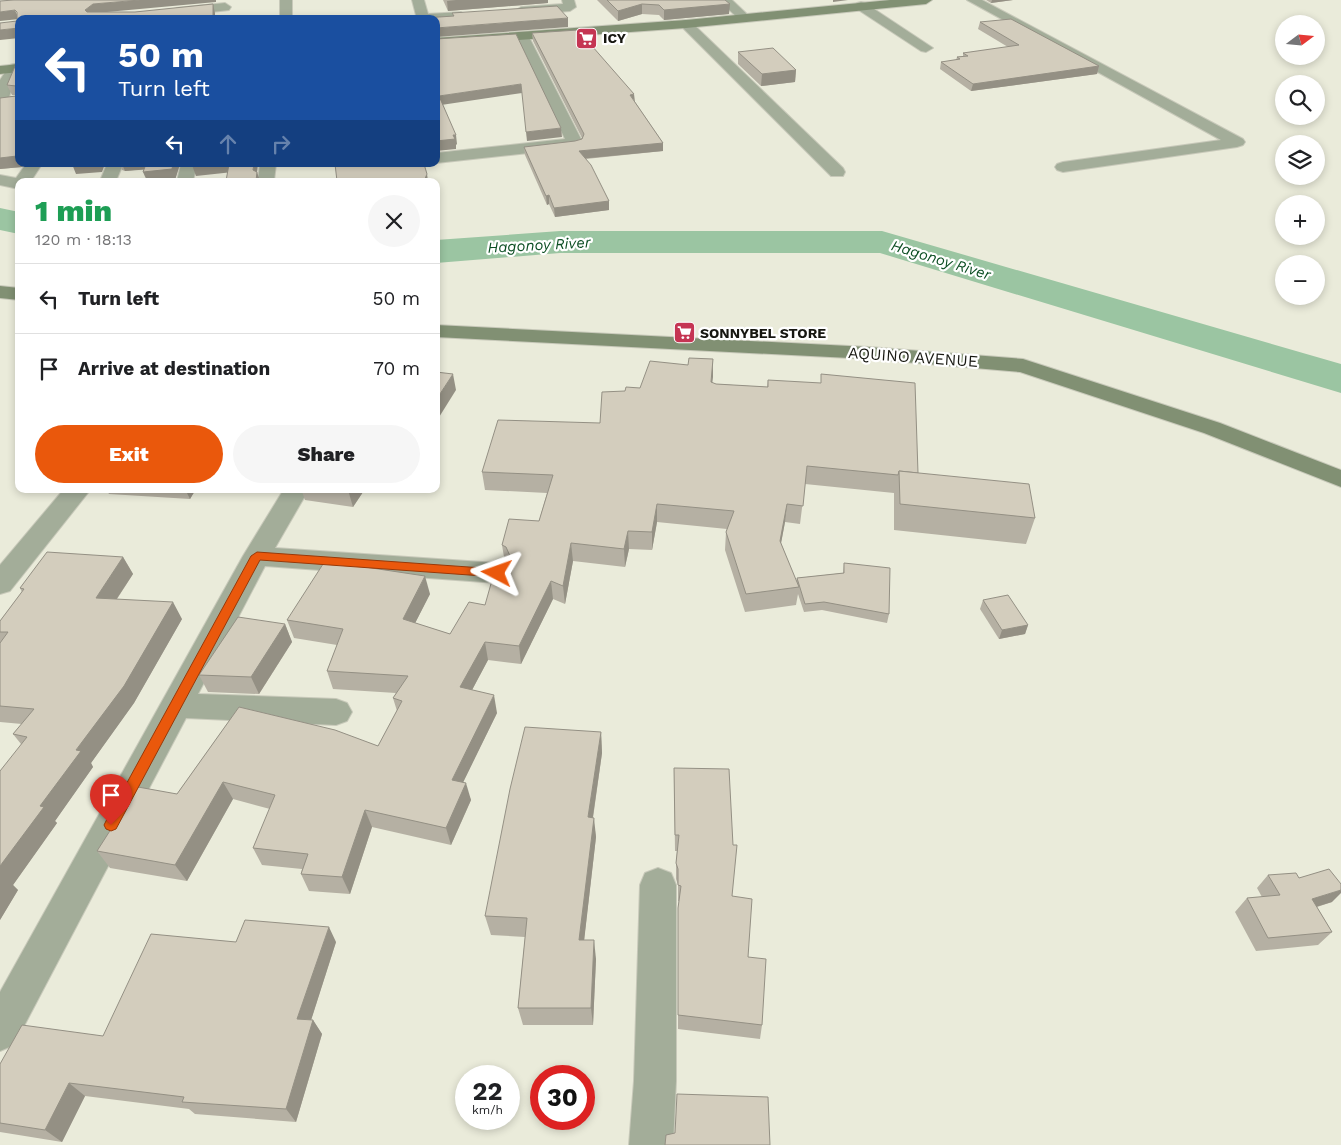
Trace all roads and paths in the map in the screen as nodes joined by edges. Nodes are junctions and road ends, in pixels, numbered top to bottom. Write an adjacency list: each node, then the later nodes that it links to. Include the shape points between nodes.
1 (286, 0): 11 (street)
2 (418, 0): 12 (street)
3 (568, 0): 9 (street, via 570,7)
4 (725, 0): 15 (street)
5 (926, 0): 7 (street)
6 (973, 0): 27 (street, via 1237,142)
7 (861, 6): 15 (street); 19 (street)
8 (225, 9): 10 (street)
9 (512, 12)
10 (165, 13)
11 (286, 15)
12 (422, 15)
13 (474, 15): 14 (street)
14 (440, 17)
15 (745, 18): 16 (street)
16 (686, 24): 17 (street); 28 (street)
17 (523, 37): 18 (street); 25 (street, via 575,143)
18 (440, 42)
19 (926, 48)
20 (15, 68): 21 (street)
21 (0, 70)
22 (15, 71): 24 (street, via 6,82)
23 (15, 101): 24 (street)
24 (0, 102)
25 (440, 158)
26 (32, 167): 29 (street)
27 (1062, 167)
28 (837, 172)
29 (25, 178)
30 (0, 180): 31 (street)
31 (15, 183)
32 (0, 292): 33 (street)
33 (15, 294)
34 (440, 331): 35 (street, AQUINO AVENUE, via 870,353 1023,366 1212,428)
35 (1341, 479)
36 (75, 493): 40 (street)
37 (294, 493): 38 (street)
38 (257, 556): 39 (street); 41 (street)
39 (497, 573)
40 (0, 584)
41 (176, 705): 42 (street); 44 (street)
42 (336, 712)
43 (658, 885): 45 (street)
44 (0, 1031)
45 (651, 1145)

